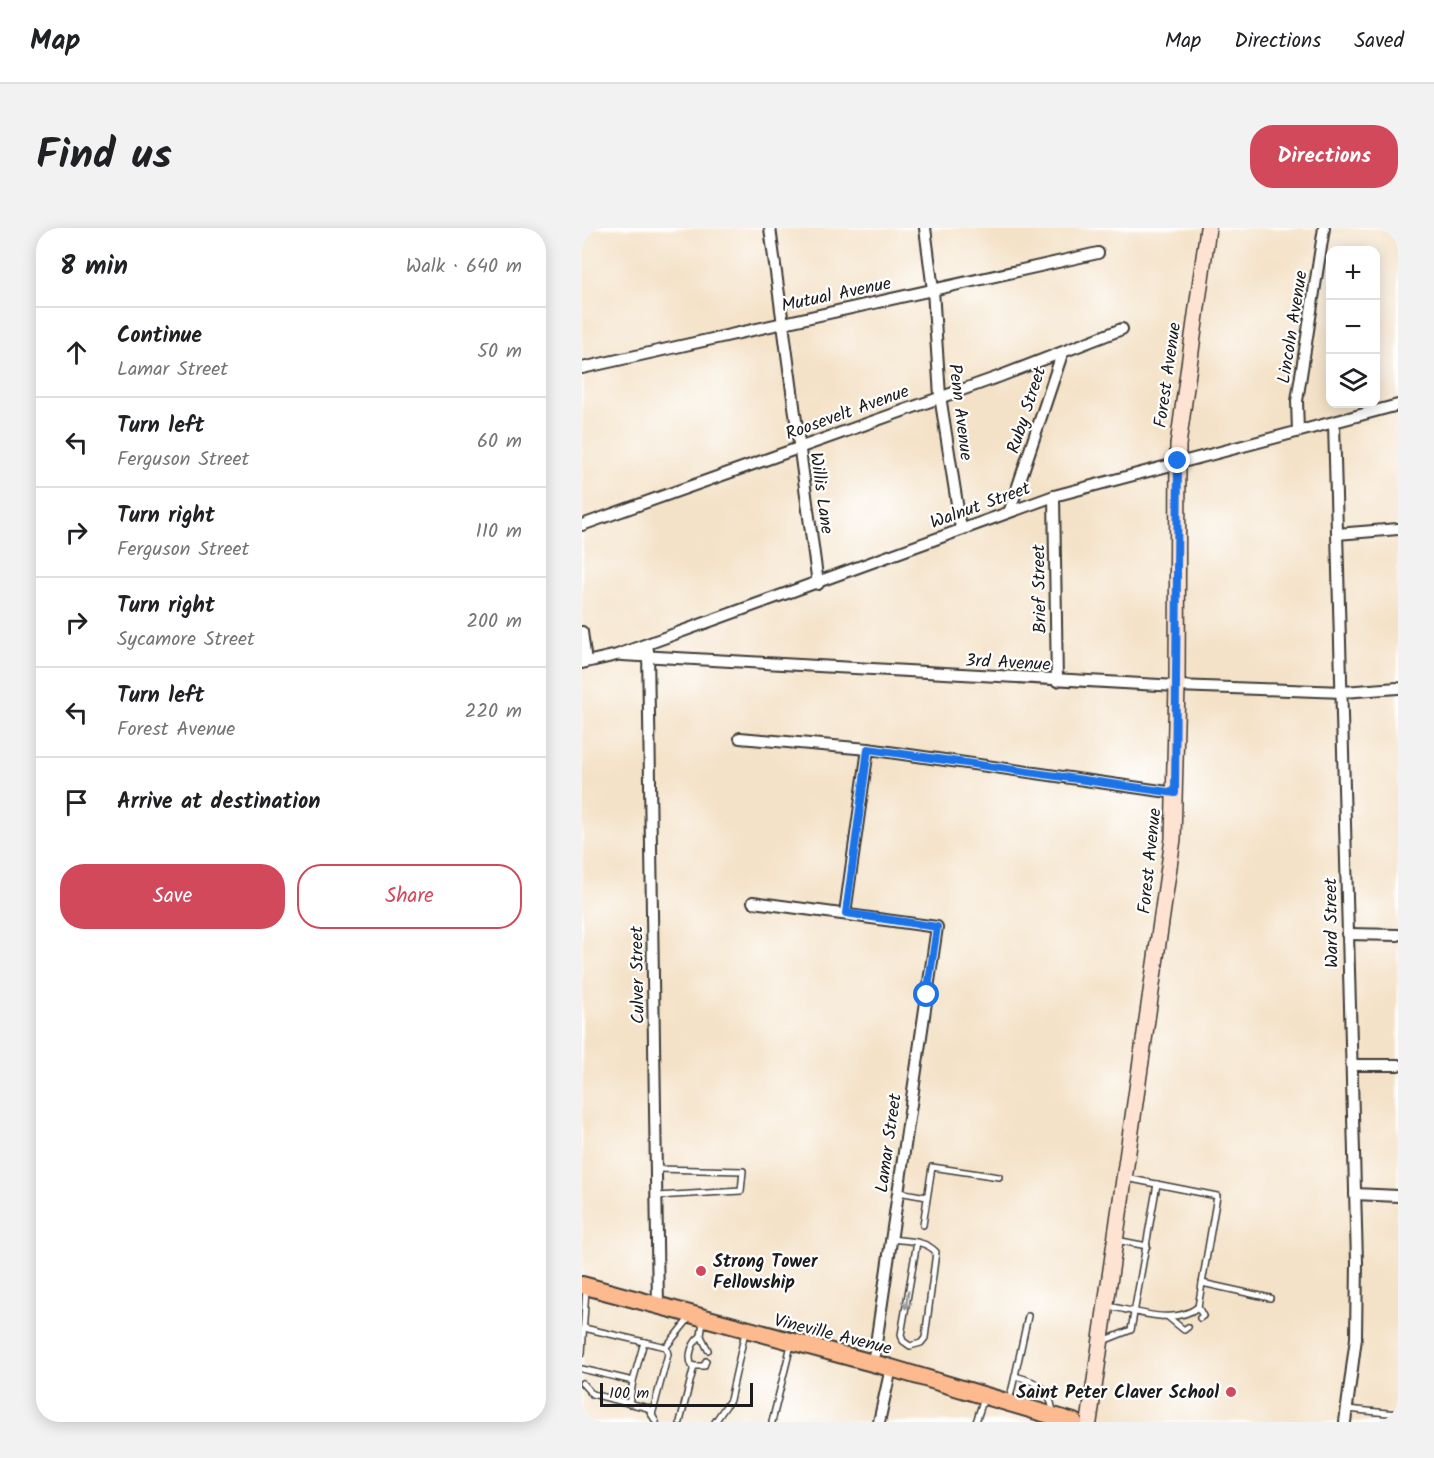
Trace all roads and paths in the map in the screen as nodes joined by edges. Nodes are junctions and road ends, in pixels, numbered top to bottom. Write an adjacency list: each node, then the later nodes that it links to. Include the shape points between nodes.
1 (770, 228): 7 (street, Willis Lane)
2 (925, 228): 6 (street, Penn Avenue)
3 (1208, 228): 16 (street, Forest Avenue)
4 (1324, 228): 14 (street, Lincoln Avenue, via 1297,401)
5 (1098, 253): 6 (street, Mutual Avenue)
6 (933, 290): 7 (street, Mutual Avenue); 11 (street, Penn Avenue)
7 (783, 322): 10 (street, Mutual Avenue); 15 (street, Willis Lane)
8 (1122, 329): 9 (street, Roosevelt Avenue)
9 (1062, 354): 11 (street, Roosevelt Avenue); 18 (street, Ruby Street)
10 (582, 368)
11 (940, 396): 15 (street, Roosevelt Avenue); 20 (street, Penn Avenue)
12 (1398, 405): 13 (street, Walnut Street)
13 (1334, 423): 14 (street, Walnut Street); 22 (street, Ward Street)
14 (1298, 431): 16 (street, Walnut Street)
15 (798, 447): 19 (street, Roosevelt Avenue); 23 (street, Willis Lane)
16 (1178, 461): 17 (street, Walnut Street); 30 (street, Forest Avenue)
17 (1054, 496): 18 (street, Walnut Street); 29 (street, Brief Street)
18 (1010, 510): 20 (street, Walnut Street)
19 (582, 525)
20 (961, 529): 23 (street, Walnut Street)
21 (1398, 529): 22 (street)
22 (1337, 534): 32 (street, Ward Street)
23 (818, 584): 25 (street, Walnut Street)
24 (582, 632): 28 (street)
25 (648, 644): 26 (street, Walnut Street); 27 (street, Culver Street)
26 (617, 655): 27 (street, 3rd Avenue); 28 (street, Walnut Street)
27 (648, 657): 29 (street, 3rd Avenue); 42 (street, Culver Street)
28 (584, 662)
29 (1057, 681): 30 (street, 3rd Avenue)
30 (1177, 686): 32 (street, 3rd Avenue); 35 (street, Forest Avenue)
31 (1398, 688): 32 (street, 3rd Avenue)
32 (1343, 692): 38 (street, Ward Street)
33 (740, 738): 34 (street)
34 (868, 749): 35 (street); 37 (street)
35 (1175, 793): 44 (street, Forest Avenue, via 1163,917)
36 (753, 902): 37 (street)
37 (846, 913): 46 (street, Lamar Street, via 937,927)
38 (1347, 934): 39 (street); 40 (street, Ward Street)
39 (1398, 934)
40 (1352, 1065): 41 (street); 47 (street, Ward Street)
41 (1398, 1065)
42 (656, 1169): 48 (street, Culver Street); 48 (lane, via 743,1171 741,1191)
43 (999, 1177): 50 (lane, via 932,1167)
44 (1125, 1178): 45 (lane); 53 (street, Forest Avenue)
45 (1157, 1184): 55 (lane); 56 (lane, via 1217,1196)
46 (898, 1192): 50 (lane); 52 (street, Lamar Street)
47 (1355, 1194): 49 (street); 88 (street, Ward Street, via 1356,1338)
48 (657, 1196): 59 (street, Culver Street)
49 (1398, 1196)
50 (927, 1197): 51 (lane)
51 (923, 1225)
52 (891, 1239): 54 (lane); 78 (street, Lamar Street)
53 (1116, 1240): 55 (lane); 60 (street, Forest Avenue)
54 (916, 1242): 54 (lane, one-way to 54, via 901,1335 910,1346 925,1338 936,1268 936,1252 929,1244)
55 (1147, 1246): 62 (lane)
56 (1202, 1283): 58 (lane); 61 (lane)
57 (584, 1286): 59 (main road, Vineville Avenue); 68 (lane)
58 (1270, 1298)
59 (658, 1306): 64 (main road, Vineville Avenue)
60 (1106, 1306): 62 (lane); 72 (street, Forest Avenue)
61 (1198, 1307): 65 (lane, via 1190,1314); 66 (lane, via 1203,1316)
62 (1136, 1311): 65 (lane); 72 (lane, via 1131,1330)
63 (1028, 1316): 82 (lane)
64 (697, 1317): 69 (main road, Vineville Avenue); 70 (lane); 74 (lane)
65 (1168, 1317): 67 (lane, via 1184,1330)
66 (1200, 1318)
67 (1188, 1327)
68 (584, 1328): 71 (lane); 76 (lane)
69 (745, 1331): 73 (main road, Vineville Avenue); 94 (lane, via 730,1400)
70 (701, 1336): 75 (lane); 79 (lane, via 689,1360)
71 (644, 1342): 74 (lane); 83 (lane)
72 (1100, 1342): 99 (street, Forest Avenue)
73 (791, 1343): 78 (main road, Vineville Avenue); 95 (lane)
74 (666, 1347): 90 (lane, via 668,1354)
75 (708, 1350)
76 (582, 1353)
77 (706, 1360): 79 (lane, via 704,1366)
78 (873, 1364): 80 (main road, Vineville Avenue)
79 (694, 1366): 93 (lane)
80 (891, 1368): 85 (main road, Vineville Avenue); 96 (street)
81 (582, 1369): 83 (lane)
82 (1015, 1376): 86 (lane); 91 (lane, via 1034,1381 1047,1390)
83 (633, 1381): 87 (lane)
84 (582, 1383): 87 (lane, via 592,1394)
85 (985, 1396): 86 (main road, Vineville Avenue); 97 (lane)
86 (1009, 1403): 91 (main road, Vineville Avenue)
87 (628, 1404): 90 (lane, via 648,1408)
88 (1347, 1409): 89 (lane); 100 (street, Ward Street)
89 (1398, 1414)
90 (652, 1415): 92 (lane)
91 (1054, 1416): 98 (main road, Vineville Avenue)
92 (656, 1422)
93 (680, 1422)
94 (715, 1422)
95 (772, 1422)
96 (879, 1422)
97 (976, 1422)
98 (1074, 1422)
99 (1089, 1422)
100 (1345, 1422)

